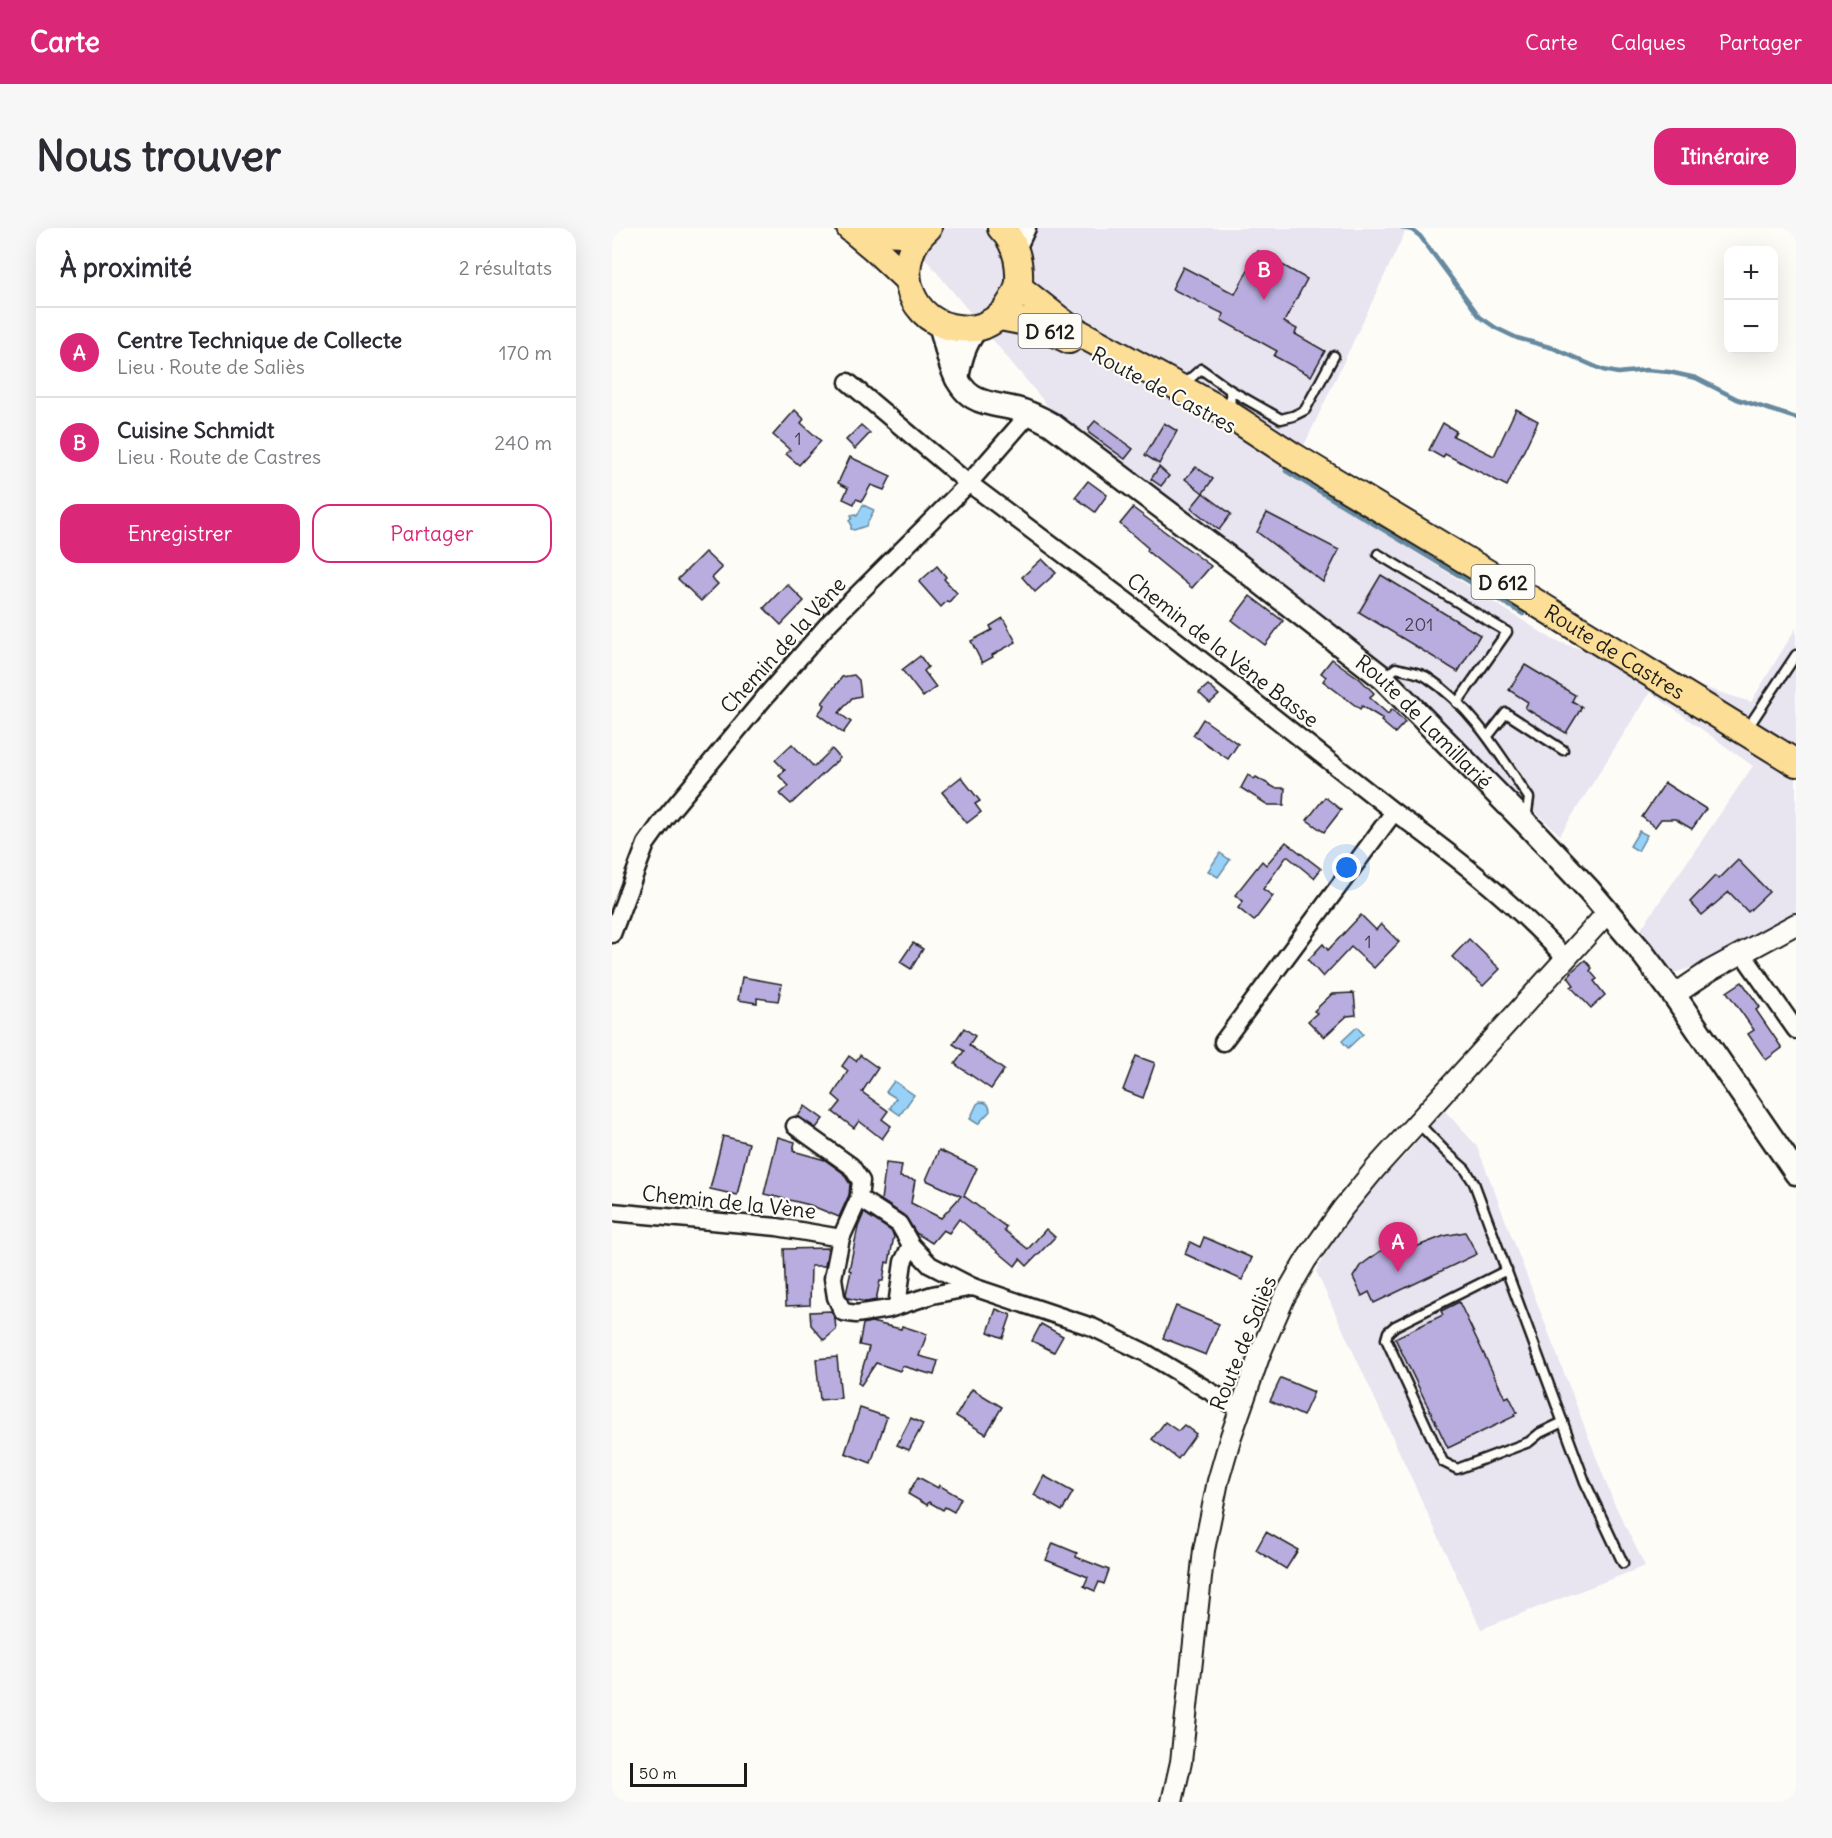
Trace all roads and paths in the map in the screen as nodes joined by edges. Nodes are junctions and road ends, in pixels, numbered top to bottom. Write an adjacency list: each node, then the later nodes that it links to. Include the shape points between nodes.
1 (850, 228): 7 (main road)
2 (867, 228): 5 (main road, via 882,232)
3 (1001, 228): 6 (main road)
4 (1026, 228): 6 (street)
5 (924, 231): 7 (main road, via 912,248)
6 (1016, 251): 8 (main road)
7 (906, 279): 10 (main road, via 916,304)
8 (1018, 287): 9 (main road); 15 (main road, Route de Castres / D 612, via 1070,328)
9 (1000, 317): 11 (main road); 19 (main road, Route de Castres / D 612, via 1035,324 1064,337)
10 (940, 325): 11 (main road); 13 (main road)
11 (976, 328): 13 (main road, via 962,353)
12 (1334, 356): 16 (lane, via 1305,410 1293,416 1281,419)
13 (957, 379): 17 (main road, Route de Lamillarié, via 976,400)
14 (848, 382): 20 (street, Chemin de la Vène Basse)
15 (1180, 387): 16 (lane, via 1201,369); 18 (main road, Route de Castres / D 612)
16 (1230, 390): 18 (lane)
17 (1030, 413): 20 (street, Chemin de la Vène); 23 (main road, Route de Lamillarié, via 1090,453)
18 (1232, 416): 19 (main road, Route de Castres / D 612)
19 (1293, 456): 25 (main road, Route de Castres / D 612)
20 (969, 483): 29 (street, Chemin de la Vène Basse, via 1134,607); 33 (street, Chemin de la Vène, via 830,622 664,819 646,844)
21 (1378, 554): 24 (lane, via 1507,632)
22 (1796, 655): 25 (lane)
23 (1383, 678): 24 (lane, via 1396,668 1426,676); 30 (main road, Route de Lamillarié)
24 (1457, 703): 26 (lane)
25 (1745, 732): 28 (main road, Route de Castres / D 612)
26 (1488, 736): 27 (lane, via 1506,713); 30 (lane, via 1529,798)
27 (1563, 750)
28 (1791, 762)
29 (1394, 813): 35 (street, Chemin de la Vène Basse, via 1496,891); 38 (street)
30 (1525, 822): 31 (main road, Route de Lamillarié)
31 (1608, 912): 35 (street, Route de Saliès); 36 (main road, Route de Lamillarié)
32 (1796, 924): 34 (street)
33 (612, 934)
34 (1742, 952): 36 (street); 37 (street)
35 (1566, 959): 39 (street, Route de Saliès)
36 (1674, 995): 41 (main road, Route de Lamillarié)
37 (1796, 1030)
38 (1223, 1041)
39 (1418, 1123): 46 (lane, via 1474,1183); 49 (street, Route de Saliès, via 1375,1169 1306,1260 1261,1351)
40 (795, 1126): 42 (street, via 851,1166 861,1181)
41 (1796, 1173)
42 (859, 1198): 44 (street); 45 (street, via 899,1224)
43 (612, 1212): 44 (street, Chemin de la Vène, via 777,1227)
44 (841, 1238): 48 (street, via 833,1278 843,1312 856,1314)
45 (911, 1245): 47 (street, via 930,1265); 48 (street, via 903,1263)
46 (1507, 1270): 50 (lane); 50 (lane, via 1395,1326 1386,1338 1443,1462 1457,1469 1529,1442)
47 (973, 1287): 48 (street); 49 (street, via 1092,1327 1146,1353)
48 (897, 1306)
49 (1241, 1410): 52 (street, Route de Saliès, via 1218,1481 1204,1550 1181,1761)
50 (1563, 1422): 51 (lane, via 1585,1482)
51 (1623, 1563)
52 (1172, 1802)

